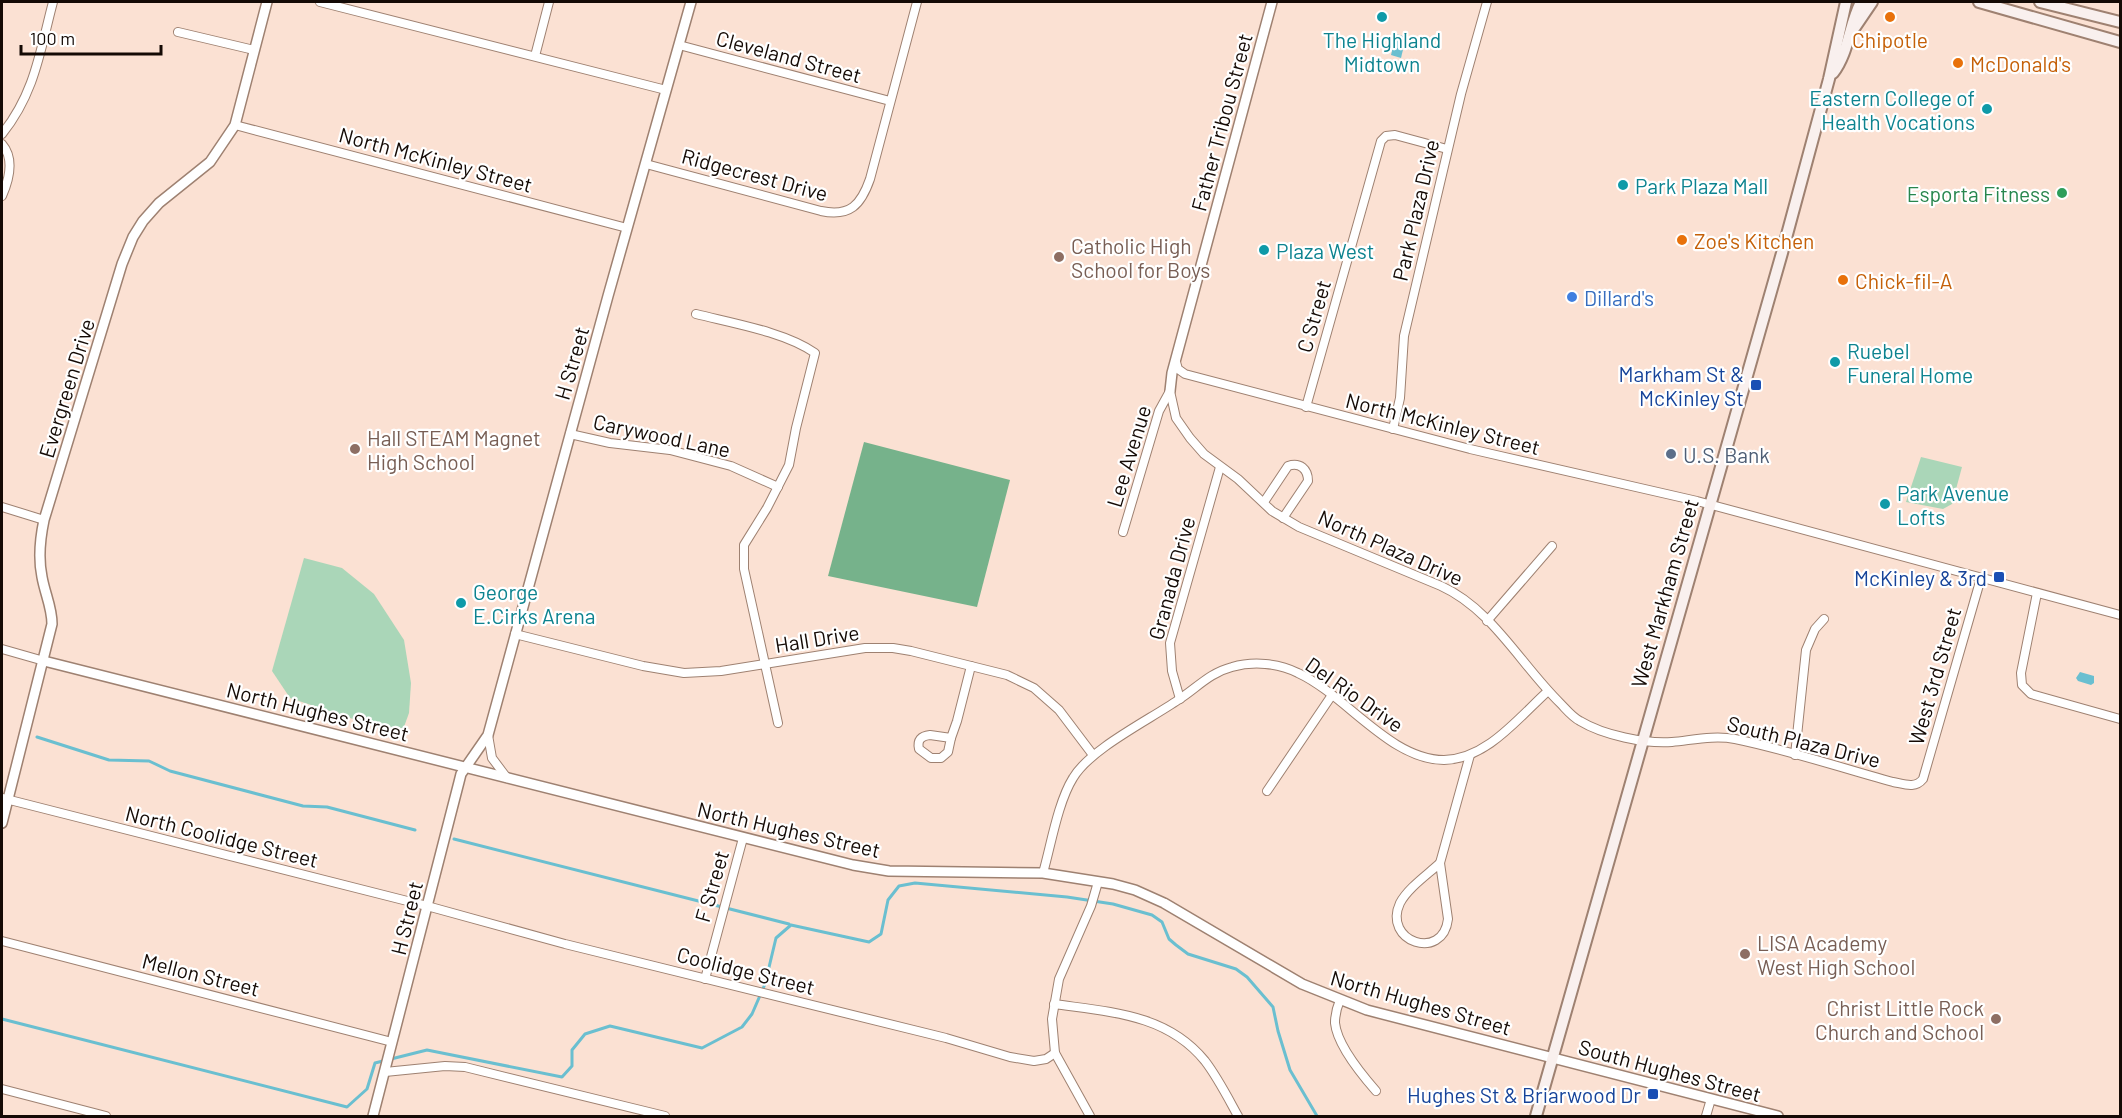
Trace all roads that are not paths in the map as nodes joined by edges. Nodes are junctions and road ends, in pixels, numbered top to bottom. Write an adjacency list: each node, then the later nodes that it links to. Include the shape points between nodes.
1 (52, 2): 25 (street, via 32,84)
2 (267, 2): 19 (street, Evergreen Drive)
3 (320, 2): 20 (street)
4 (549, 2): 20 (street)
5 (691, 2): 18 (street, H Street)
6 (917, 2): 23 (street, Ridgecrest Drive)
7 (1272, 2): 32 (street, Father Tribou Street)
8 (1486, 2): 27 (street, Park Plaza Drive)
9 (1846, 2): 21 (main road, West Markham Street)
10 (1861, 2): 16 (main road, West Markham Street)
11 (1872, 2): 16 (main road)
12 (1979, 2): 17 (main road)
13 (2040, 2): 14 (main road)
14 (2121, 22)
15 (178, 32): 19 (street)
16 (1848, 37): 21 (main road, West Markham Street, via 1841,63)
17 (2121, 42)
18 (679, 45): 22 (street, H Street); 23 (street, Cleveland Street)
19 (254, 50): 24 (street, Evergreen Drive)
20 (535, 56): 22 (street)
21 (1829, 79): 40 (main road, West Markham Street)
22 (666, 90): 28 (street, H Street)
23 (890, 101): 28 (street, Ridgecrest Drive, via 867,190 858,204 844,212 821,211)
24 (235, 125): 30 (street, North McKinley Street); 43 (street, Evergreen Drive, via 210,162 159,203 133,237)
25 (2, 134)
26 (2, 144): 29 (street, via 9,165)
27 (1447, 149): 34 (street, C Street, via 1390,135 1381,141); 35 (street, Park Plaza Drive, via 1404,336 1400,398)
28 (646, 164): 30 (street, H Street)
29 (2, 196)
30 (627, 228): 36 (street, H Street)
31 (696, 314): 38 (street, via 780,336 815,353 789,465)
32 (1176, 362): 33 (street, Father Tribou Street); 34 (street, North McKinley Street, via 1185,374)
33 (1170, 391): 37 (street, North Plaza Drive, via 1172,408 1182,429); 44 (street, Lee Avenue, via 1159,411)
34 (1306, 407): 35 (street, North McKinley Street)
35 (1393, 429): 40 (street, North McKinley Street)
36 (570, 434): 38 (street, Carywood Lane, via 670,450 731,466); 51 (street, H Street)
37 (1220, 467): 39 (street, North Plaza Drive); 58 (street, Granada Drive, via 1170,643)
38 (778, 487): 54 (street, via 743,551)
39 (1264, 502): 42 (street, North Plaza Drive); 42 (street, via 1288,466 1298,465 1306,471 1308,481)
40 (1709, 504): 46 (street, North McKinley Street); 63 (main road, West Markham Street)
41 (2, 507): 43 (street)
42 (1283, 518): 50 (street, North Plaza Drive, via 1452,590)
43 (44, 520): 53 (street, Evergreen Drive, via 39,552 52,611)
44 (1123, 532)
45 (1552, 546): 50 (street)
46 (1981, 578): 47 (street, North McKinley Street); 69 (street, West 3rd Street)
47 (2037, 593): 48 (street, North McKinley Street); 59 (street, via 2020,673 2022,685 2031,694)
48 (2121, 615)
49 (1824, 619): 66 (street, via 1806,650)
50 (1487, 621): 56 (street, North Plaza Drive)
51 (515, 634): 54 (street, Hall Drive, via 684,673); 61 (street, H Street)
52 (2, 649): 53 (street, North Hughes Street)
53 (44, 661): 67 (street, North Hughes Street); 71 (street, Evergreen Drive)
54 (764, 664): 55 (street, Hall Drive, via 879,647); 60 (street)
55 (971, 666): 62 (street); 64 (street, Hall Drive, via 1007,675 1041,693)
56 (1548, 691): 63 (street, North Plaza Drive, via 1578,721); 65 (street, Del Rio Drive, via 1495,740)
57 (1332, 696): 58 (street, Del Rio Drive, via 1287,668 1246,664 1207,677); 65 (street, Del Rio Drive, via 1407,752 1438,759); 70 (street)
58 (1180, 699): 64 (street, Del Rio Drive)
59 (2121, 719)
60 (778, 723)
61 (488, 735): 67 (street, H Street); 68 (street, via 492,758)
62 (951, 738)
63 (1643, 740): 66 (street, South Plaza Drive, via 1722,737); 84 (main road, West Markham Street)
64 (1093, 755): 75 (street, Del Rio Drive, via 1068,787)
65 (1470, 755): 74 (street)
66 (1795, 755): 69 (street, South Plaza Drive, via 1893,782)
67 (466, 768): 68 (street, North Hughes Street); 77 (street, H Street)
68 (507, 778): 73 (street, North Hughes Street)
69 (1920, 783)
70 (1267, 791)
71 (4, 799): 72 (street, Evergreen Drive); 77 (street, North Coolidge Street)
72 (2, 823)
73 (743, 838): 75 (street, North Hughes Street, via 876,870); 79 (street, F Street)
74 (1440, 863): 74 (street, via 1405,896 1398,909 1401,930 1410,940 1426,943 1438,939 1448,926)
75 (1043, 873): 76 (street, North Hughes Street)
76 (1098, 882): 80 (street, North Hughes Street, via 1135,890 1164,903 1302,984); 81 (street, via 1059,979)
77 (427, 906): 79 (street, Coolidge Street); 82 (street, H Street)
78 (2, 941): 82 (street, Mellon Street)
79 (705, 979): 83 (street, Coolidge Street, via 1026,1061 1046,1059)
80 (1340, 1000): 84 (street, North Hughes Street); 87 (street, via 1336,1030)
81 (1054, 1004): 83 (street); 93 (street, via 1137,1017 1170,1031 1206,1063)
82 (391, 1045): 85 (street, H Street)
83 (1055, 1053): 92 (street)
84 (1552, 1058): 88 (street, South Hughes Street); 94 (main road, West Markham Street)
85 (386, 1069): 90 (street, H Street); 91 (street, via 465,1067)
86 (2, 1089): 89 (street)
87 (1376, 1091)
88 (1711, 1099): 95 (street); 96 (street, South Hughes Street)
89 (106, 1116)
90 (373, 1116)
91 (665, 1116)
92 (1090, 1116)
93 (1238, 1116)
94 (1536, 1116)
95 (1706, 1116)
96 (1778, 1116)

